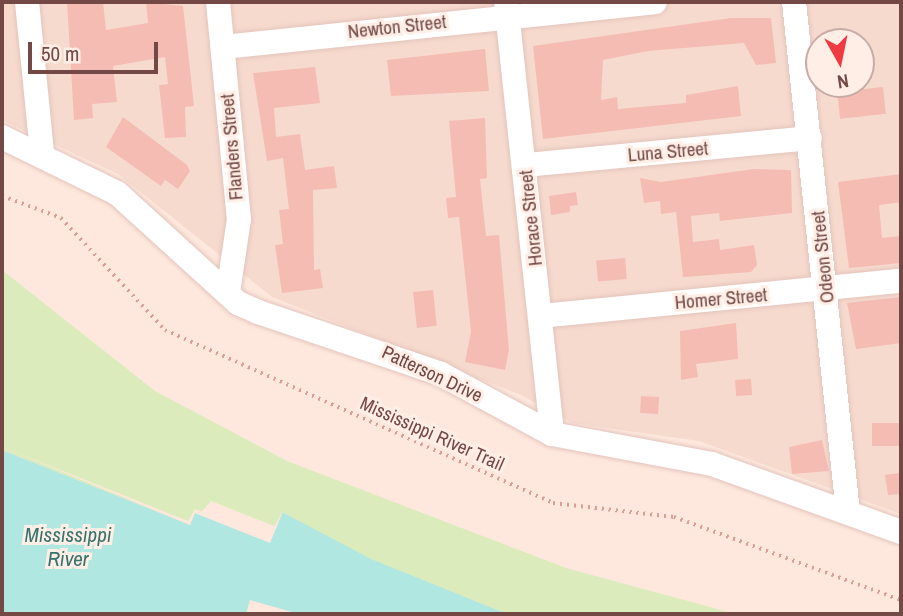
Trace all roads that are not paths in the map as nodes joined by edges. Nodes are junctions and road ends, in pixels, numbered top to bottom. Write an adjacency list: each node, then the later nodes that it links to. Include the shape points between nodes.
1 (27, 2): 9 (street)
2 (218, 2): 6 (street, Flanders Street)
3 (655, 2): 5 (street, Newton Street)
4 (794, 2): 8 (street, Odeon Street)
5 (507, 8): 6 (street, Newton Street); 10 (street, Horace Street)
6 (223, 47): 13 (street, Flanders Street, via 239,219)
7 (2, 137): 9 (street, Patterson Drive)
8 (810, 138): 10 (street, Luna Street); 12 (street, Odeon Street)
9 (42, 152): 13 (street, Patterson Drive, via 117,193)
10 (526, 165): 14 (street, Horace Street)
11 (901, 281): 12 (street, Homer Street)
12 (827, 289): 14 (street, Homer Street); 16 (street, Odeon Street)
13 (228, 293): 15 (street, Patterson Drive, via 258,312 441,374)
14 (541, 316): 15 (street, Horace Street)
15 (552, 434): 16 (street, Patterson Drive, via 712,464)
16 (848, 512): 17 (street, Patterson Drive); 18 (street)
17 (901, 532)
18 (901, 549)

